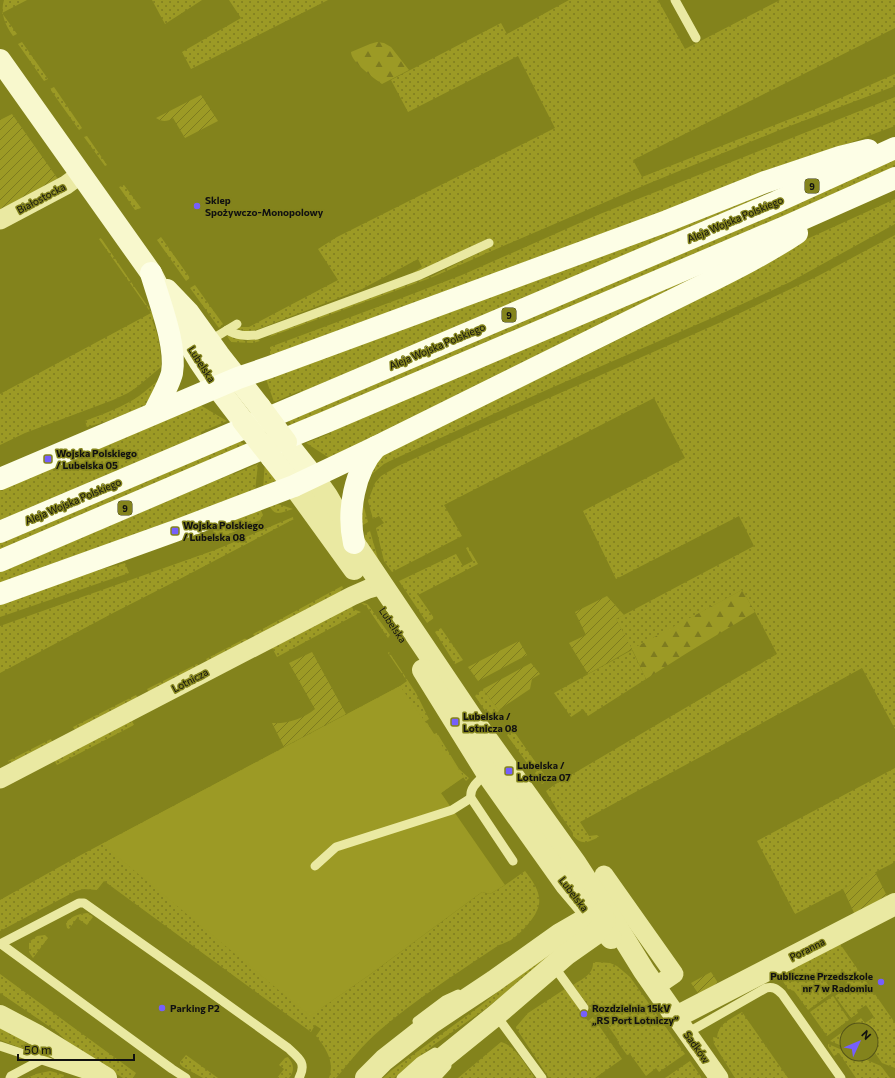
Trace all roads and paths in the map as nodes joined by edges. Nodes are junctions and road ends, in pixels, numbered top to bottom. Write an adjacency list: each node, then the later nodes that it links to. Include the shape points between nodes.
1 (675, 0): 2 (lane)
2 (696, 38)
3 (0, 60): 6 (main road, Lubelska)
4 (895, 144): 14 (main road, via 840,157 765,182 667,221)
5 (895, 148): 21 (main road, Aleja Wojska Polskiego / 9, via 736,219)
6 (81, 174): 9 (street, Białostocka, via 66,185); 11 (main road, Lubelska)
7 (895, 178): 8 (main road, 9)
8 (848, 199): 17 (main road, via 783,243 746,263); 23 (main road, 9)
9 (0, 220)
10 (489, 243): 13 (lane, via 420,275 257,335)
11 (151, 274): 13 (main road, Lubelska, via 188,312); 15 (main road, Lubelska, via 175,320); 16 (main road, via 170,336 172,357 172,376)
12 (236, 324): 13 (lane)
13 (218, 335): 14 (main road, Lubelska)
14 (238, 378): 15 (main road); 18 (main road, Lubelska, bridge)
15 (217, 386): 16 (main road); 20 (main road, Lubelska, bridge)
16 (154, 413): 19 (main road)
17 (376, 447): 18 (main road); 22 (main road, via 364,463 354,491)
18 (313, 476): 20 (main road); 22 (street, Lubelska)
19 (0, 479)
20 (294, 486): 24 (street, Lubelska, via 335,542); 25 (main road)
21 (0, 532)
22 (354, 542): 24 (street, Lubelska)
23 (0, 561)
24 (375, 587): 26 (street, Lubelska); 27 (street, Lotnicza, via 352,596)
25 (0, 594)
26 (494, 766): 28 (lane, via 473,787); 31 (street, Lubelska, via 576,864); 32 (street, Lubelska)
27 (0, 779)
28 (471, 798): 29 (lane); 30 (lane, via 452,810 336,847)
29 (513, 861)
30 (315, 866)
31 (600, 884): 34 (street, Lubelska); 38 (street, via 674,974)
32 (566, 885): 34 (street, Lubelska); 35 (street, via 577,912)
33 (895, 904): 45 (street, Poranna)
34 (603, 928): 35 (street, via 581,921); 37 (street); 38 (street, Lubelska)
35 (568, 929): 39 (street)
36 (0, 944): 53 (lane); 54 (lane, via 79,903 84,903 288,1048 299,1058 302,1065)
37 (553, 965): 40 (lane); 42 (street)
38 (649, 979): 45 (street, Lubelska)
39 (494, 981): 43 (lane); 44 (lane, via 445,1000); 55 (street, via 431,1023)
40 (584, 1008)
41 (3, 1012): 52 (street)
42 (496, 1015): 57 (lane, via 420,1061); 58 (street); 59 (lane); 60 (lane)
43 (450, 1022)
44 (412, 1024)
45 (681, 1025): 61 (street, Sadków); 62 (lane, via 766,988 776,988)
46 (392, 1042): 55 (lane)
47 (0, 1046): 49 (lane)
48 (402, 1057): 56 (lane)
49 (41, 1060): 50 (lane); 51 (lane)
50 (10, 1078)
51 (95, 1078)
52 (106, 1078)
53 (186, 1078)
54 (299, 1078)
55 (364, 1078)
56 (372, 1078)
57 (401, 1078)
58 (418, 1078)
59 (436, 1078)
60 (542, 1078)
61 (719, 1078)
62 (841, 1078)

